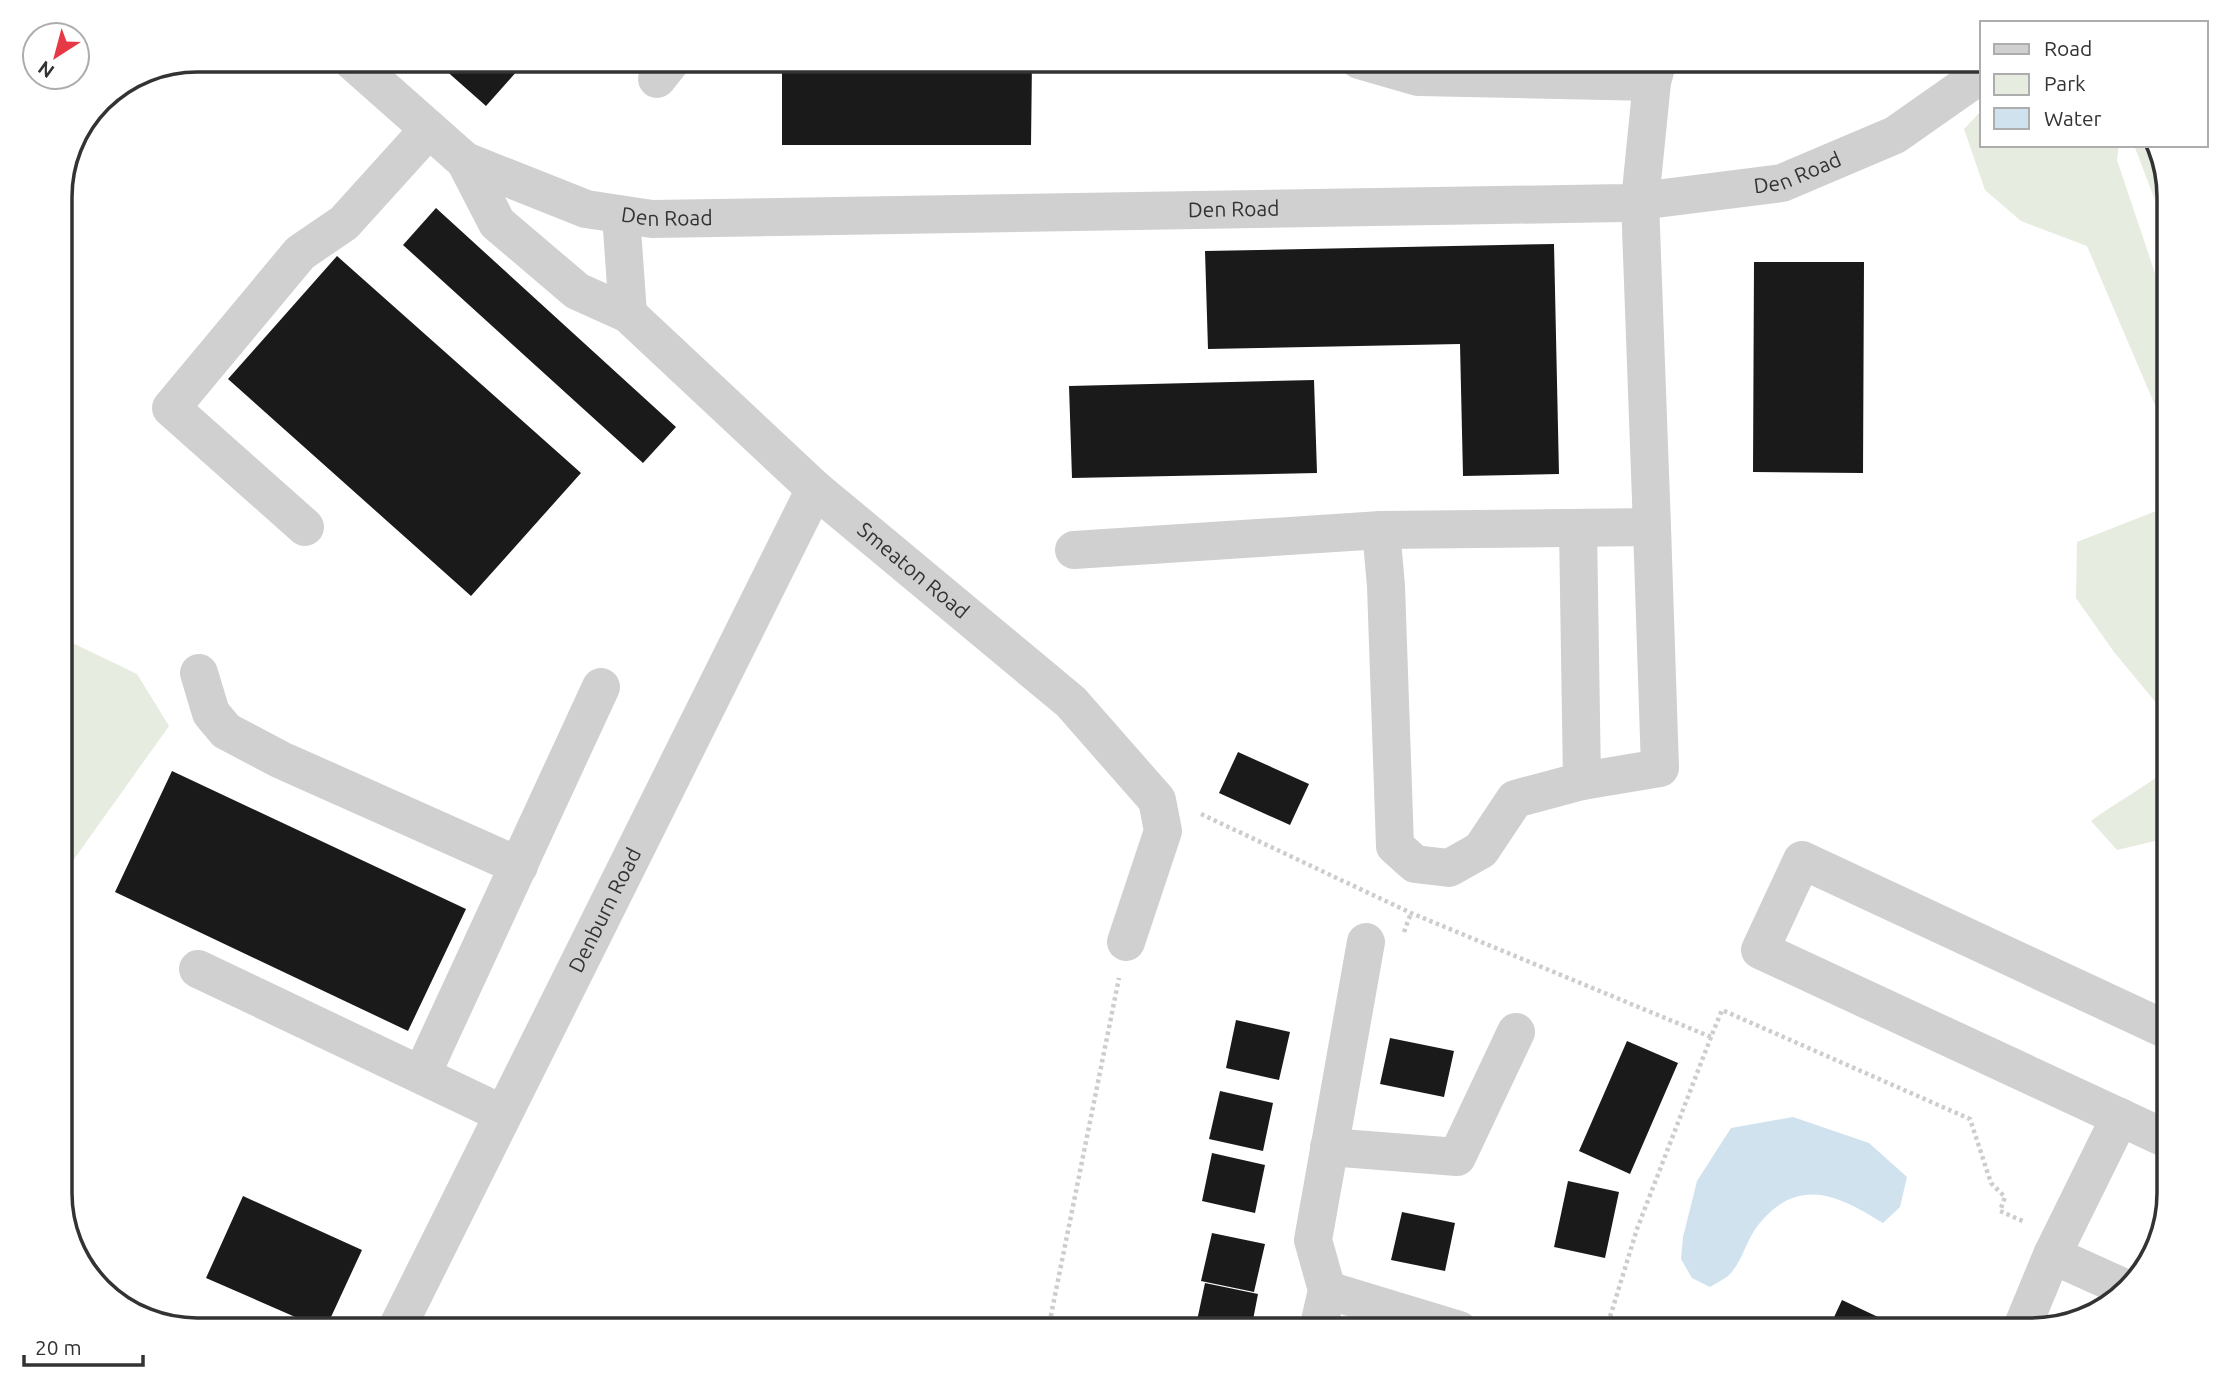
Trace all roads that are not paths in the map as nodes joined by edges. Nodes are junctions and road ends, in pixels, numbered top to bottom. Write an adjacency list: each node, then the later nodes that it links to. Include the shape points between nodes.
1 (365, 72): 6 (street)
2 (1401, 72): 3 (street, via 1418,77)
3 (1616, 72)
4 (1655, 72): 8 (street)
5 (1980, 75): 8 (street, Den Road, via 1895,135 1782,183)
6 (429, 129): 7 (street); 12 (street, via 344,223 300,253 171,408)
7 (465, 161): 9 (street, Den Road, via 586,209); 10 (street, Smeaton Road, via 497,223 577,291)
8 (1640, 201): 9 (street, Den Road, via 666,219); 13 (street)
9 (621, 215): 10 (street)
10 (628, 314): 11 (street, Smeaton Road)
11 (815, 489): 21 (street, Smeaton Road, via 1071,702 1157,800 1163,831); 27 (street, Denburn Road)
12 (305, 527)
13 (1652, 527): 14 (street); 19 (street, via 1660,768)
14 (1578, 528): 15 (street); 19 (street)
15 (1381, 530): 16 (street); 19 (street, via 1395,846 1415,864 1449,868 1481,850 1515,799)
16 (1074, 550)
17 (199, 673): 20 (street, via 211,713 226,730 281,760)
18 (601, 687): 20 (street)
19 (1582, 781)
20 (519, 866): 26 (street)
21 (1126, 942)
22 (1366, 942): 30 (street)
23 (198, 969): 26 (street)
24 (2157, 1025): 28 (street, via 1802,860 1760,950)
25 (1516, 1032): 30 (street, via 1457,1157)
26 (422, 1074): 27 (street)
27 (503, 1114): 34 (street, Denburn Road)
28 (2120, 1117): 29 (street); 31 (street)
29 (2157, 1134)
30 (1329, 1147): 33 (street, via 1313,1241)
31 (2057, 1247): 32 (street); 37 (street)
32 (2118, 1284)
33 (1328, 1290): 35 (street); 36 (street)
34 (402, 1318)
35 (1321, 1318)
36 (1417, 1318)
37 (2027, 1318)

